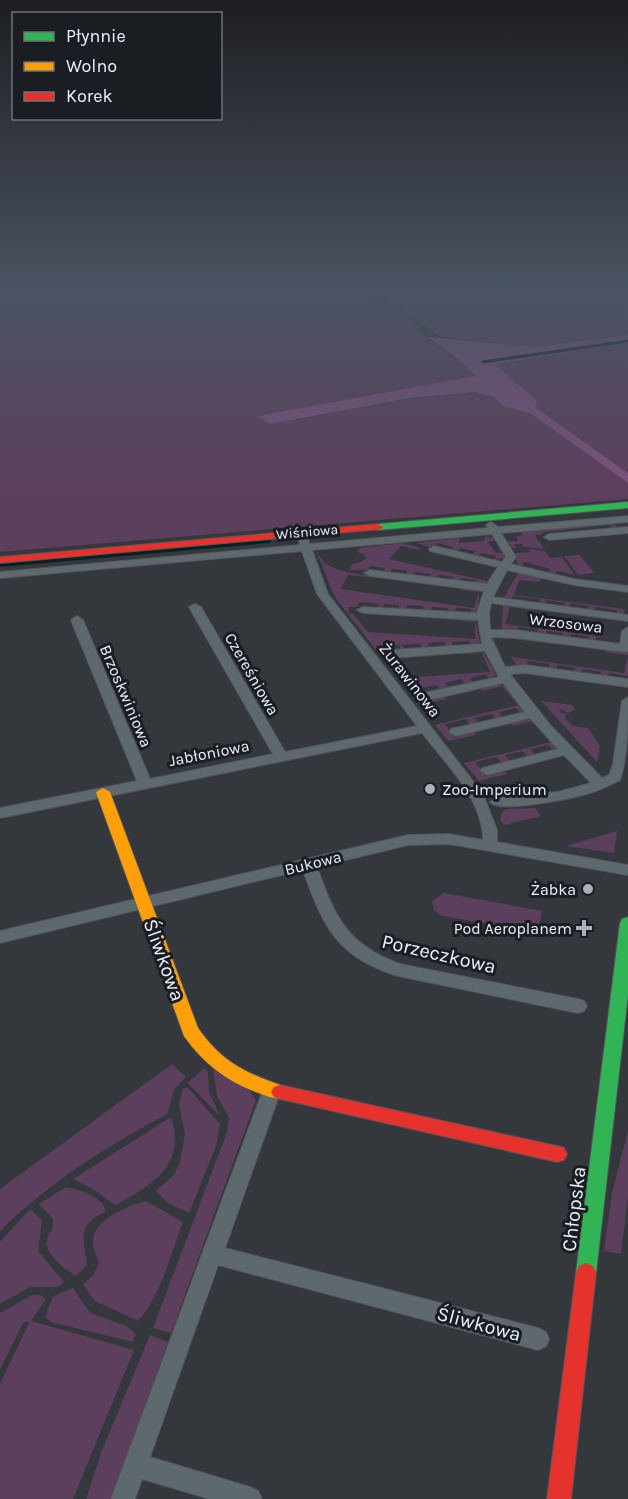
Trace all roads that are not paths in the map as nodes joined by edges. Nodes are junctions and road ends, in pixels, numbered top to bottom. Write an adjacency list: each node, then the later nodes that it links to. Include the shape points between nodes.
1 (628, 504): 2 (street)
2 (486, 517): 5 (street); 7 (street)
3 (623, 519): 4 (street, Wiśniowa); 5 (street, Wiśniowa)
4 (627, 530): 6 (street, Wiśniowa)
5 (495, 531): 7 (street, Wiśniowa); 10 (street, via 510,553)
6 (549, 537)
7 (304, 541): 9 (street); 12 (street, Wiśniowa); 29 (street, Żurawinowa, via 323,594)
8 (434, 549): 10 (street)
9 (0, 561)
10 (506, 565): 13 (street, via 574,582); 14 (street)
11 (370, 573): 14 (street, Wrzosowa)
12 (0, 575)
13 (628, 589)
14 (488, 594): 17 (street); 18 (street, Wrzosowa)
15 (195, 608): 32 (street, Czereśniowa)
16 (363, 610): 17 (street)
17 (483, 617): 21 (street)
18 (628, 618)
19 (76, 620): 34 (street, Brzoskwiniowa)
20 (628, 631): 21 (street, Wrzosowa, via 626,648)
21 (485, 633): 22 (street)
22 (488, 647): 23 (street); 24 (street)
23 (390, 654)
24 (503, 675): 25 (street, via 525,669); 26 (street); 28 (street)
25 (628, 683)
26 (428, 696)
27 (628, 701): 35 (street, via 618,771)
28 (535, 713): 30 (street); 31 (street)
29 (425, 728): 32 (street, Jabłoniowa); 39 (street, Żurawinowa, via 476,794 490,830)
30 (456, 732)
31 (568, 750): 33 (street); 35 (street)
32 (281, 756): 34 (street, Jabłoniowa)
33 (486, 771)
34 (145, 784): 36 (street, Jabłoniowa)
35 (601, 785): 37 (street, via 557,798)
36 (103, 792): 38 (street, Jabłoniowa); 42 (street, Śliwkowa)
37 (497, 802)
38 (1, 810)
39 (490, 846): 40 (street, Bukowa, via 423,838); 41 (street, Bukowa)
40 (309, 864): 42 (street, Bukowa); 45 (street, Porzeczkowa, via 333,927 344,941 371,960 398,970)
41 (628, 870)
42 (143, 903): 44 (street, Bukowa); 46 (street, Śliwkowa, via 193,1037 225,1069)
43 (628, 923): 53 (street, Chłopska)
44 (0, 937)
45 (578, 1006)
46 (272, 1090): 47 (street, Śliwkowa); 48 (street)
47 (557, 1154)
48 (211, 1254): 49 (street, Śliwkowa); 50 (street)
49 (538, 1339)
50 (136, 1465): 51 (street); 52 (street)
51 (123, 1499)
52 (250, 1499)
53 (559, 1499)

